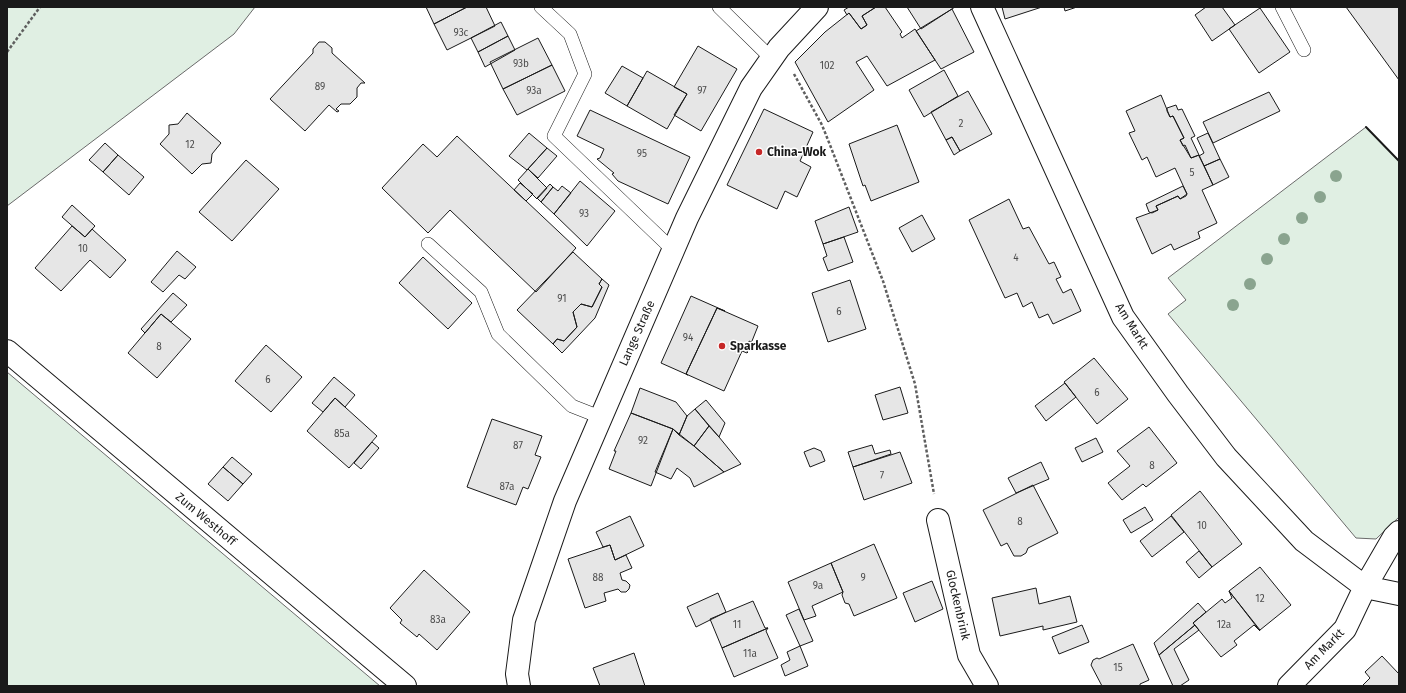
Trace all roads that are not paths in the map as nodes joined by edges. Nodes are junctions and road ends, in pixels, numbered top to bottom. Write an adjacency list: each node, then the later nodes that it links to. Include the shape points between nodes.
1 (541, 7): 9 (lane, via 570,34 585,74 554,136)
2 (719, 7): 7 (lane)
3 (817, 7): 7 (street, Lange Straße)
4 (982, 7): 14 (street, Am Markt, via 1123,316 1226,457 1304,541)
5 (1282, 7): 6 (lane)
6 (1304, 50)
7 (775, 53): 9 (street, Lange Straße, via 751,88)
8 (428, 244): 11 (lane, via 481,292 498,334 572,406)
9 (673, 250): 11 (street, Lange Straße)
10 (7, 351): 16 (street, Zum Westhoff)
11 (600, 417): 17 (street, Lange Straße, via 565,501 524,620 517,674)
12 (938, 520): 18 (street, Glockenbrink, via 969,655)
13 (1399, 532): 14 (street, Am Markt)
14 (1365, 587): 15 (street, Am Markt); 19 (street, Am Markt, via 1345,629)
15 (1399, 594)
16 (404, 686)
17 (519, 686)
18 (987, 686)
19 (1289, 686)

